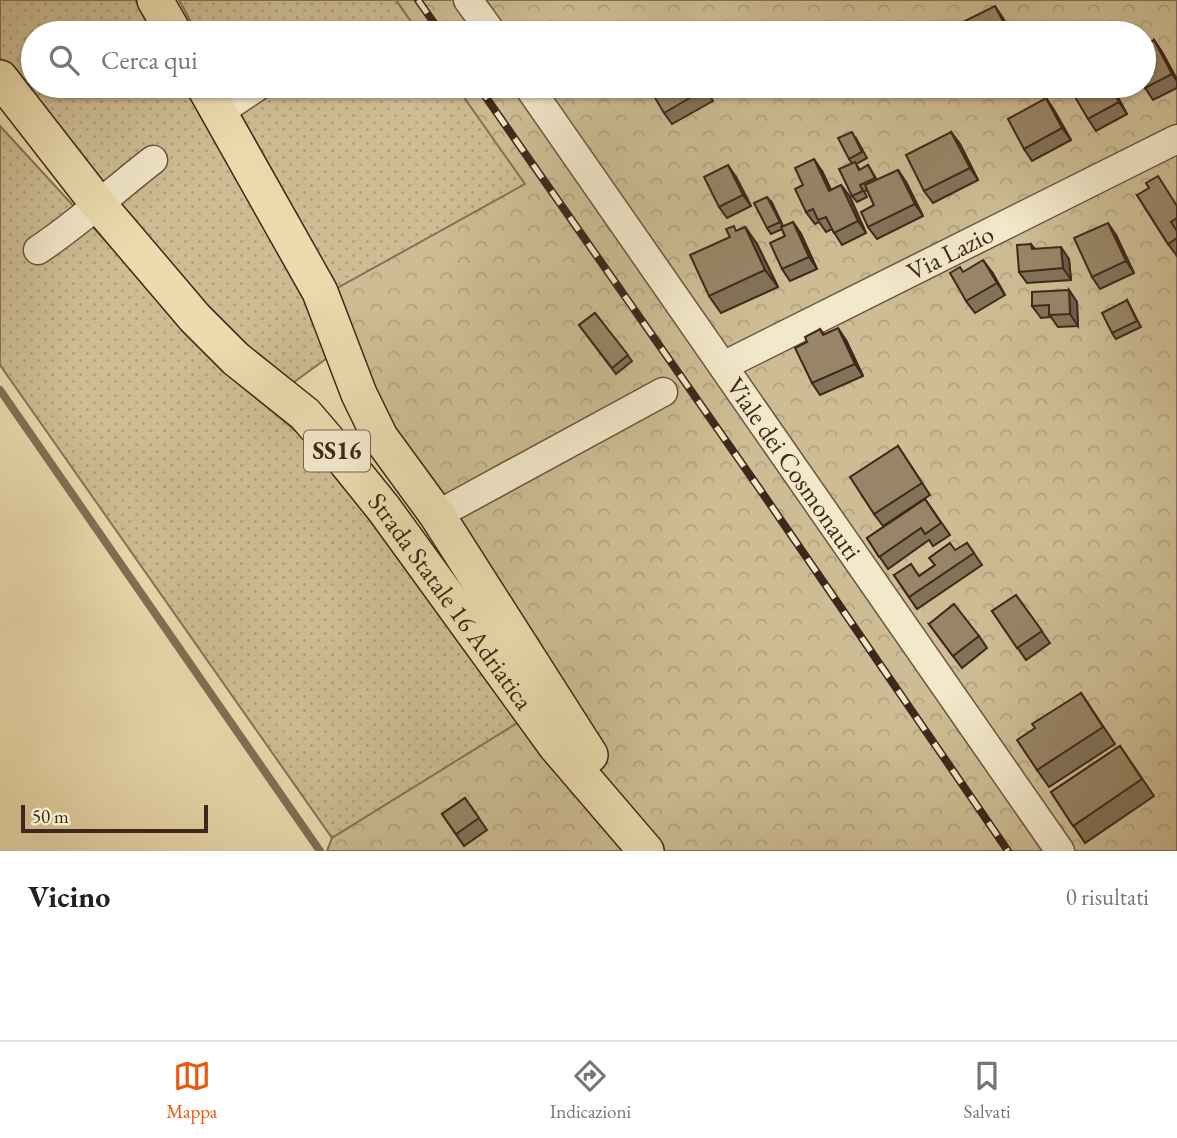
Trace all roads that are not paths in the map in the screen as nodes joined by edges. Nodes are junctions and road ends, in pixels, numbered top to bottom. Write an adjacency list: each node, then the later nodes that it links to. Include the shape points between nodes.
1 (155, 0): 3 (main road)
2 (468, 0): 4 (street)
3 (167, 21)
4 (483, 21)
5 (0, 78): 11 (main road, Strada Statale 16 Adriatica / SS16)
6 (536, 98): 13 (street, Viale dei Cosmonauti)
7 (211, 99): 15 (main road, Strada Statale 16 Adriatica / SS16, via 320,292 380,437)
8 (0, 106): 11 (main road)
9 (1177, 139): 13 (street, Via Lazio)
10 (153, 160): 11 (street)
11 (98, 204): 12 (street); 16 (main road, Strada Statale 16 Adriatica / SS16, via 195,318 236,359 305,414 347,463 556,746)
12 (38, 250)
13 (723, 366): 17 (street, Viale dei Cosmonauti)
14 (663, 392): 15 (street)
15 (437, 515): 16 (main road, Strada Statale 16 Adriatica / SS16)
16 (647, 851)
17 (1060, 851)

